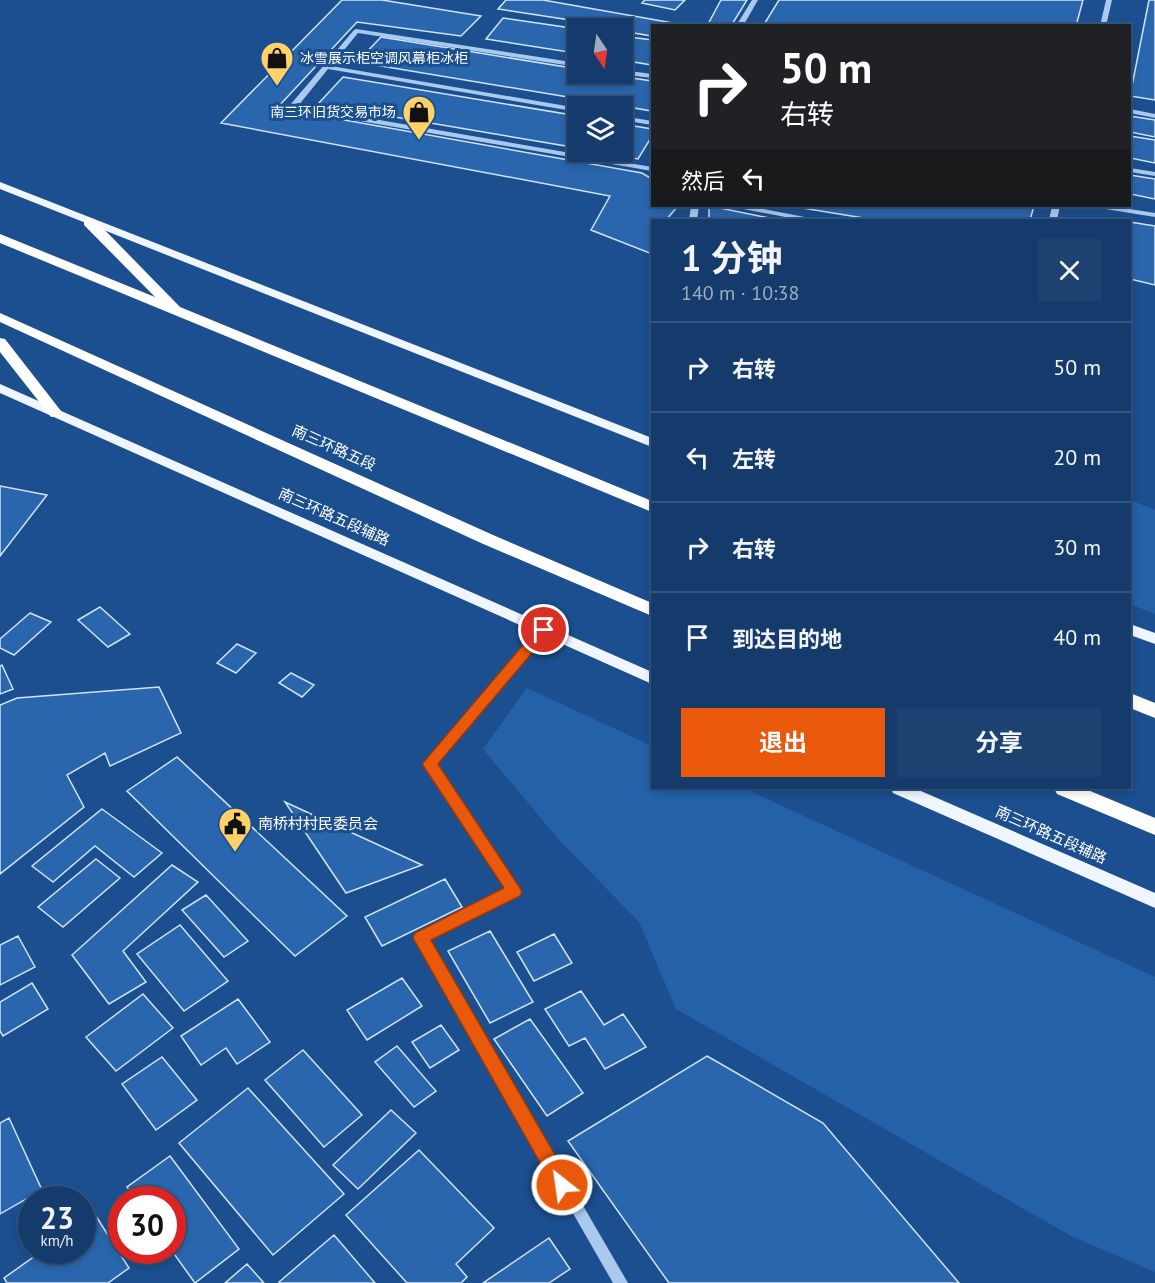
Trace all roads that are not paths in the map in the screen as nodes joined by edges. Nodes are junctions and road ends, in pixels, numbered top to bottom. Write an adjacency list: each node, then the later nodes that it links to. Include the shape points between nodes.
1 (755, 0): 3 (street)
2 (1109, 0): 4 (street)
3 (740, 24)
4 (1103, 24)
5 (567, 63): 6 (street, via 356,31)
6 (326, 67): 9 (street); 14 (street, via 293,107)
7 (633, 73): 8 (street)
8 (651, 76)
9 (567, 108)
10 (1131, 111): 11 (street)
11 (1155, 116)
12 (633, 120): 13 (street)
13 (651, 123)
14 (651, 168)
15 (1131, 170): 16 (street)
16 (1155, 174)
17 (0, 185): 22 (main road)
18 (743, 207): 21 (street)
19 (1105, 207): 20 (street)
20 (1155, 215)
21 (805, 219)
22 (89, 222): 24 (highway); 29 (main road)
23 (0, 238): 24 (highway)
24 (181, 315): 30 (highway)
25 (0, 317): 31 (highway, 南三环路五段)
26 (0, 342): 28 (highway)
27 (0, 388): 28 (main road, 南三环路五段辅路)
28 (56, 414): 33 (main road, 南三环路五段辅路)
29 (651, 443)
30 (651, 507)
31 (651, 610)
32 (1131, 629): 34 (main road)
33 (544, 630): 35 (main road, 南三环路五段辅路); 42 (street, via 430,764 514,891 421,938)
34 (1155, 639)
35 (651, 678)
36 (1131, 700): 37 (highway)
37 (1155, 711)
38 (901, 789): 41 (main road, 南三环路五段辅路)
39 (1066, 789): 40 (highway)
40 (1155, 827)
41 (1155, 901)
42 (621, 1283)

